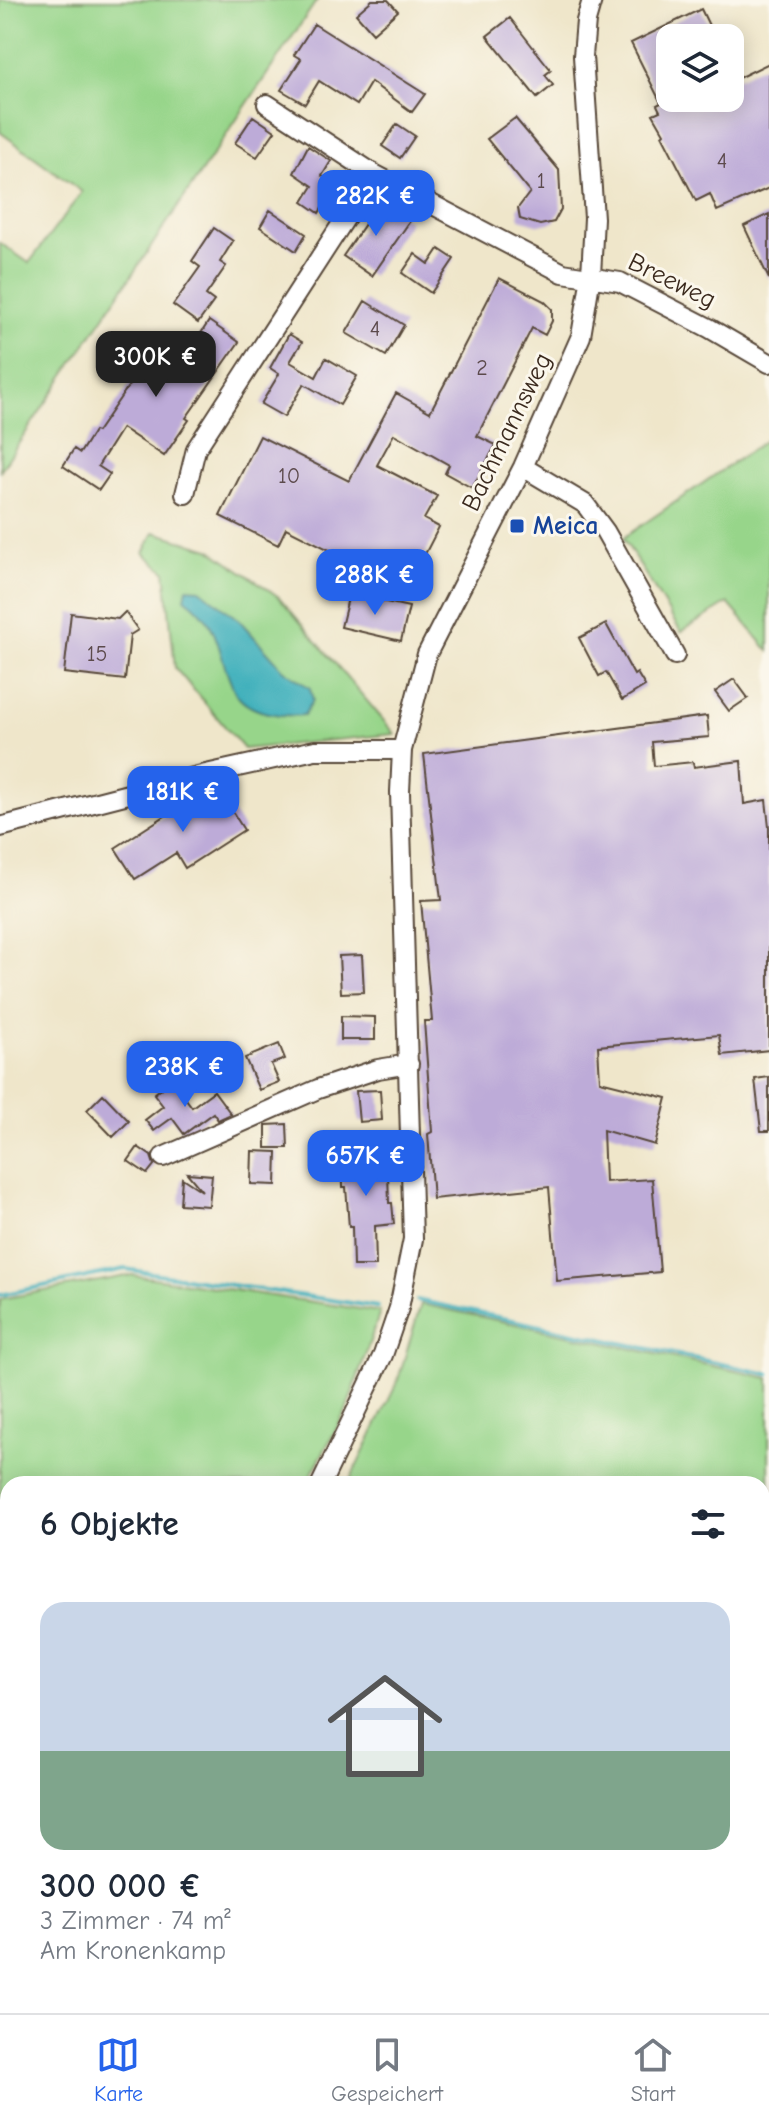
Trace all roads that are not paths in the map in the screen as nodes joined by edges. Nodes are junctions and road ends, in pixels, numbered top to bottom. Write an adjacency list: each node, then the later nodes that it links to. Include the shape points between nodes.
1 (592, 0): 4 (street, Bachmannsweg, via 583,56 594,218)
2 (267, 104): 3 (street, Breeweg)
3 (374, 174): 4 (street, Breeweg, via 563,273); 7 (street, via 196,449)
4 (591, 276): 5 (street, Breeweg, via 620,282); 6 (street, Bachmannsweg, via 581,336)
5 (769, 363)
6 (523, 467): 8 (street, via 585,504); 9 (street, Bachmannsweg, via 427,654)
7 (185, 494)
8 (675, 655)
9 (402, 750): 10 (street, via 315,750); 11 (street, Bachmannsweg)
10 (0, 827)
11 (409, 1064): 12 (street, via 318,1089); 13 (street, Bachmannsweg, via 413,1239 399,1308 383,1355)
12 (163, 1157)
13 (325, 1476)

